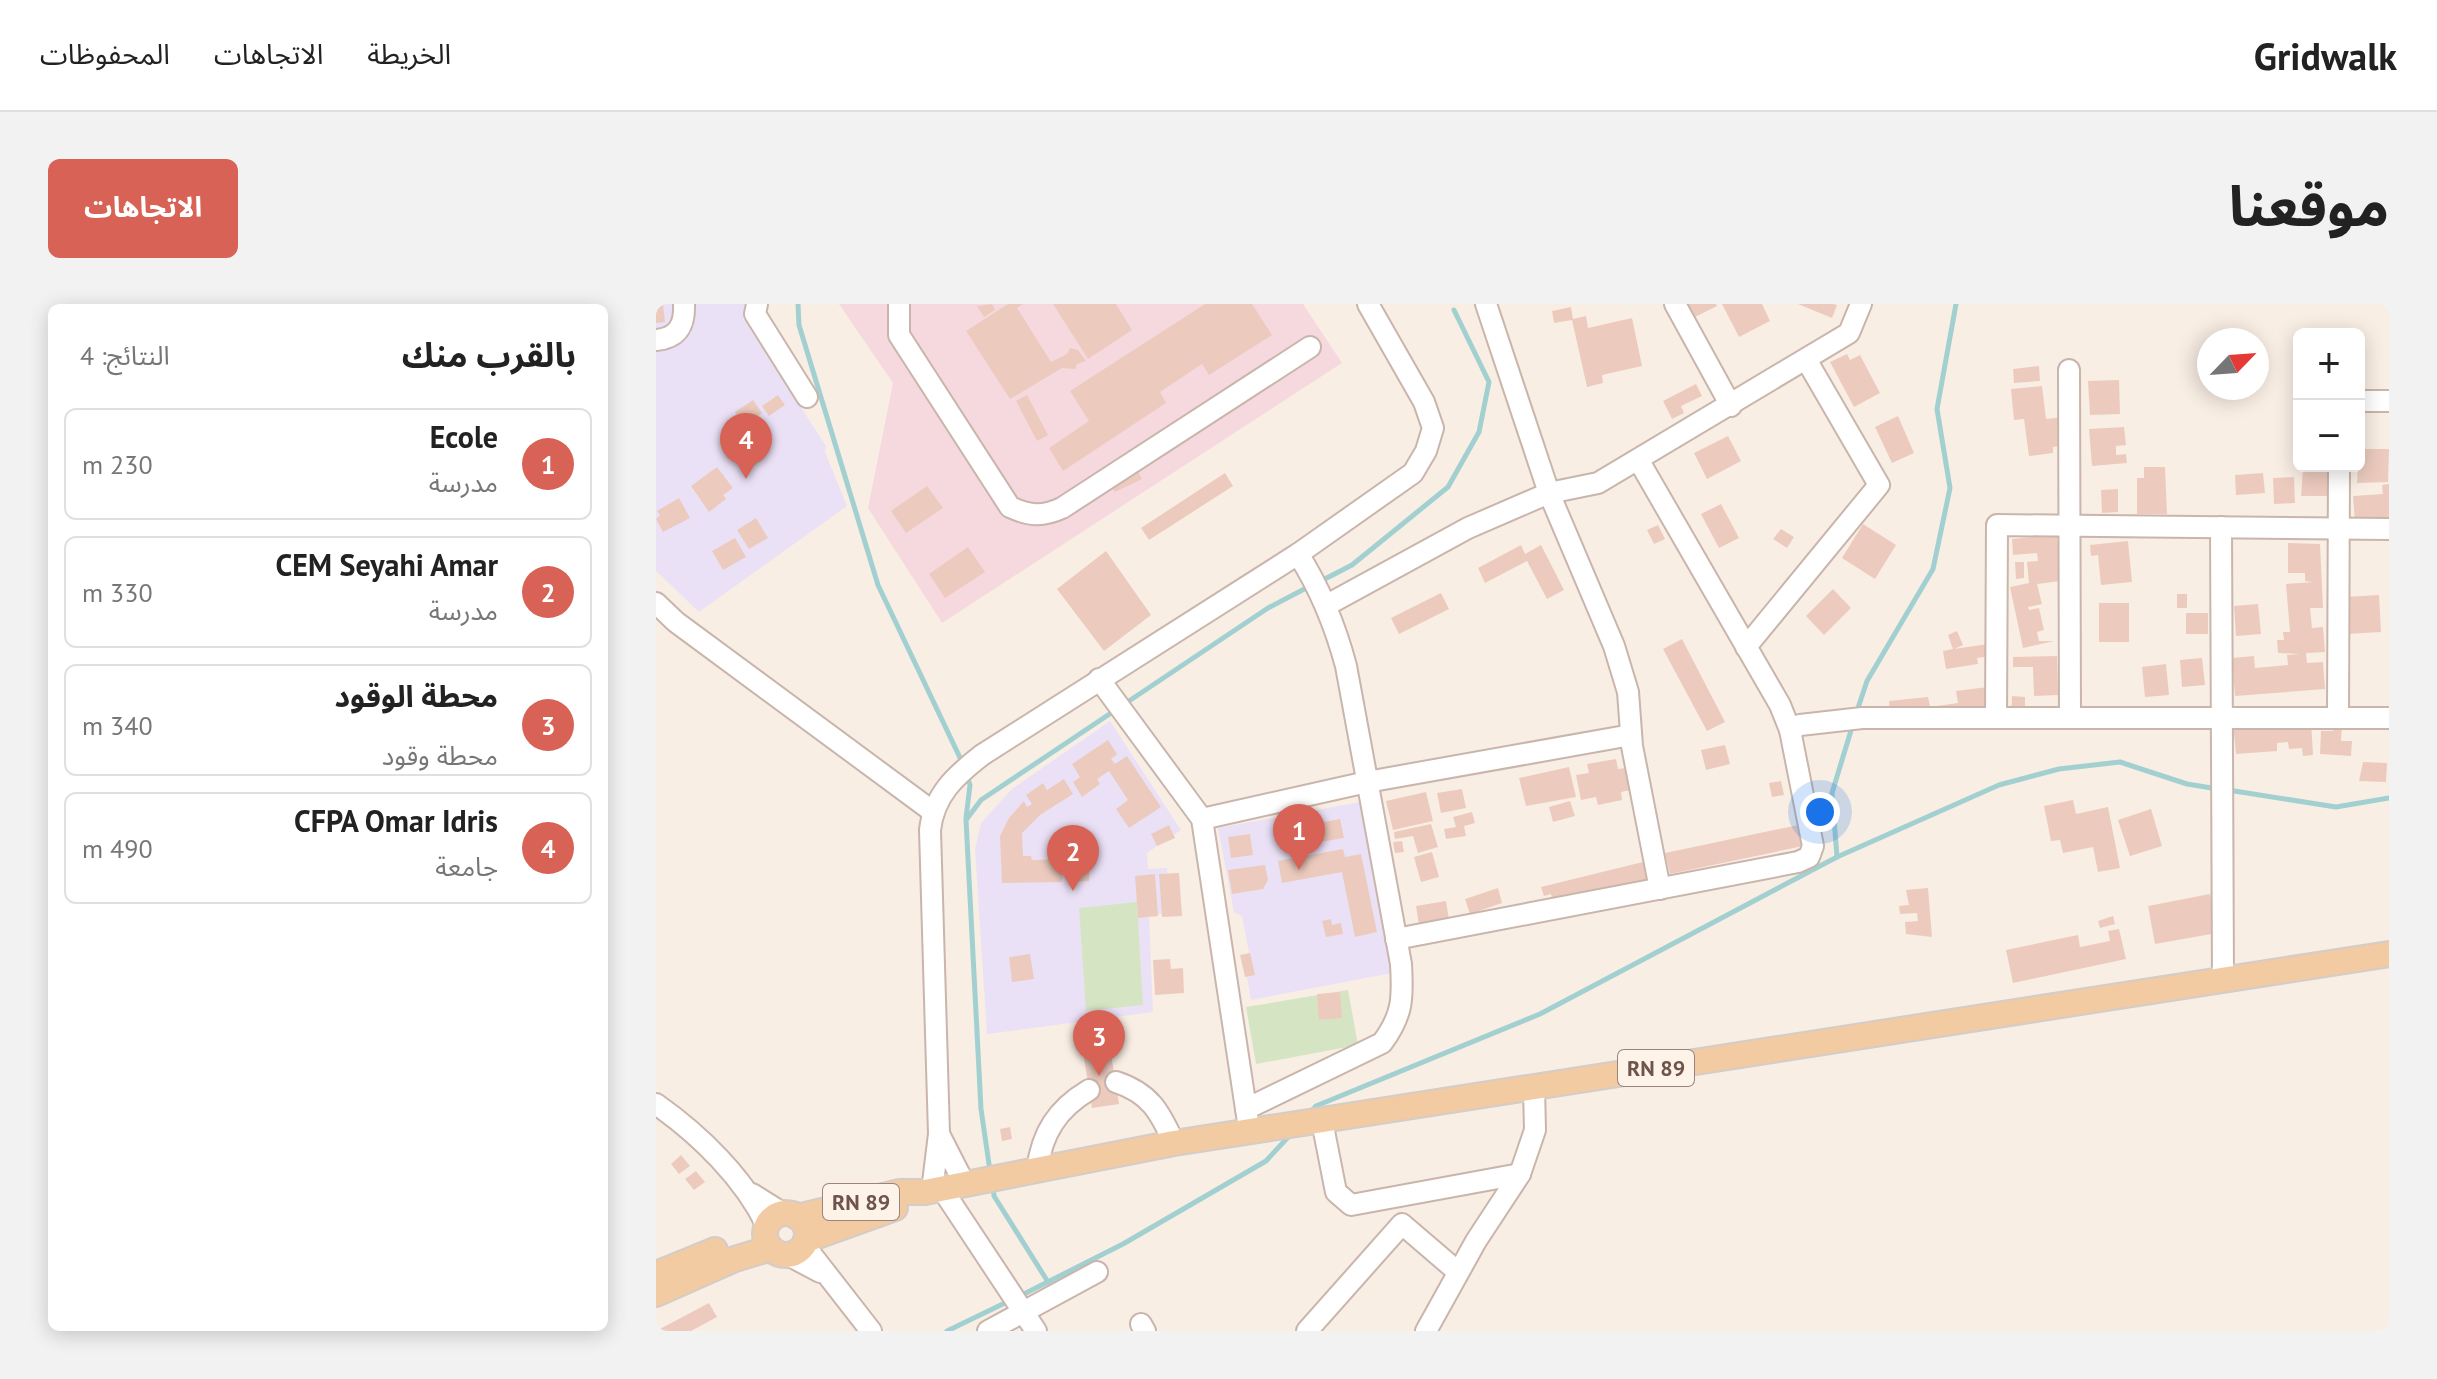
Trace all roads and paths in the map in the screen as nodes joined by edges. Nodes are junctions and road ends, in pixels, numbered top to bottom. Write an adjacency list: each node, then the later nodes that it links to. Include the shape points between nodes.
1 (684, 304): 8 (street, via 679,330 669,339)
2 (757, 304): 12 (street, via 755,314)
3 (899, 304): 9 (street, via 899,335 1010,507 1028,515 1062,508)
4 (1368, 304): 23 (street, via 1424,402 1433,428 1413,473)
5 (1486, 304): 18 (street)
6 (1675, 304): 15 (street)
7 (1861, 304): 10 (street, via 1849,333)
8 (656, 340)
9 (1310, 347)
10 (1807, 361): 15 (street); 26 (street, via 1879,485)
11 (2069, 370): 19 (street)
12 (807, 397)
13 (2365, 401): 14 (street)
14 (2389, 401)
15 (1731, 406): 16 (street)
16 (1639, 461): 18 (street, via 1598,483); 26 (street)
17 (2339, 472): 21 (street)
18 (1549, 493): 25 (street, via 1468,528); 34 (street, via 1614,646 1628,692)
19 (2069, 526): 20 (street); 28 (street, via 1997,525); 29 (street)
20 (2221, 527): 21 (street); 30 (street)
21 (2339, 528): 22 (street); 31 (street)
22 (2389, 529)
23 (1298, 554): 25 (street); 27 (street)
24 (656, 603): 36 (street)
25 (1327, 605): 35 (street, via 1346,666)
26 (1746, 647): 33 (street)
27 (1099, 679): 36 (street, via 972,763 955,777); 37 (street)
28 (1996, 718): 29 (street); 33 (street, via 1862,718)
29 (2070, 718): 30 (street)
30 (2222, 718): 31 (street); 41 (street)
31 (2338, 718): 32 (street)
32 (2389, 718)
33 (1790, 730): 38 (street, via 1813,846 1809,857)
34 (1631, 735): 35 (street); 38 (street)
35 (1367, 782): 37 (street); 39 (street)
36 (932, 811): 48 (street)
37 (1202, 819): 46 (street)
38 (1660, 889): 39 (street)
39 (1396, 939): 46 (street, via 1402,995 1397,1023 1382,1043)
40 (2389, 954): 41 (main road, RN 89)
41 (2223, 978): 43 (main road, RN 89)
42 (1116, 1082): 49 (street, via 1151,1100)
43 (1534, 1088): 47 (main road, RN 89); 51 (street, via 1535,1130)
44 (1089, 1090): 50 (street, via 1065,1107 1047,1131)
45 (656, 1104): 53 (street, via 711,1151)
46 (1248, 1121): 47 (main road, RN 89); 49 (main road, RN 89)
47 (1322, 1121): 51 (street, via 1336,1192 1351,1205)
48 (939, 1134): 52 (street); 52 (street)
49 (1174, 1143): 50 (main road, RN 89)
50 (1037, 1170): 52 (main road, RN 89)
51 (1520, 1174): 55 (street)
52 (941, 1189): 53 (main road, RN 89); 53 (main road, RN 89, via 899,1192); 58 (street)
53 (792, 1241): 56 (main road, RN 89); 57 (main road, RN 89); 60 (street)
54 (1097, 1272): 58 (street)
55 (1458, 1272): 59 (street); 63 (street, via 1402,1224)
56 (656, 1274)
57 (656, 1294)
58 (1023, 1311): 61 (street); 62 (street)
59 (1425, 1330)
60 (871, 1331)
61 (988, 1331)
62 (1036, 1331)
63 (1307, 1331)

